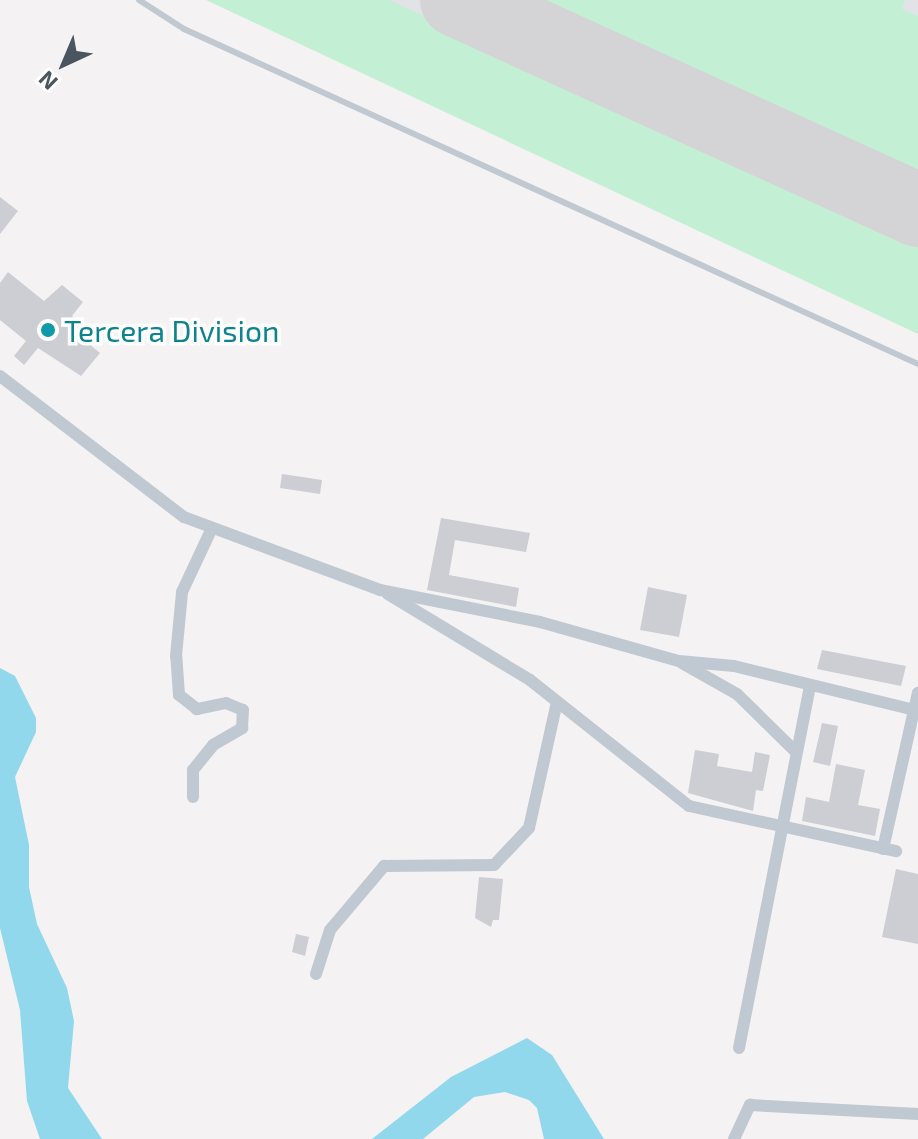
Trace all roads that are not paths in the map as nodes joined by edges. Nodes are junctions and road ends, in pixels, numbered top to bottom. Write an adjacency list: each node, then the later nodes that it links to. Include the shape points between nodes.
1 (139, 0): 2 (lane, via 184,29)
2 (918, 364)
3 (0, 376): 4 (street, via 184,517)
4 (212, 528): 5 (street); 12 (street, via 182,592 176,656 179,695 197,709 226,703 243,710 242,728 213,745 193,770)
5 (380, 590): 6 (street, via 540,622); 9 (street)
6 (679, 661): 7 (street, via 734,666); 11 (street, via 737,694)
7 (810, 685): 10 (street); 11 (street)
8 (918, 693): 10 (street)
9 (557, 702): 13 (street, via 689,806); 14 (street, via 529,828 494,865 384,866 330,930)
10 (916, 710): 13 (street, via 889,850)
11 (796, 752): 13 (street)
12 (193, 797)
13 (782, 827): 15 (street)
14 (316, 974)
15 (739, 1048)
16 (918, 1114): 17 (street, via 750,1105)
17 (734, 1139)

